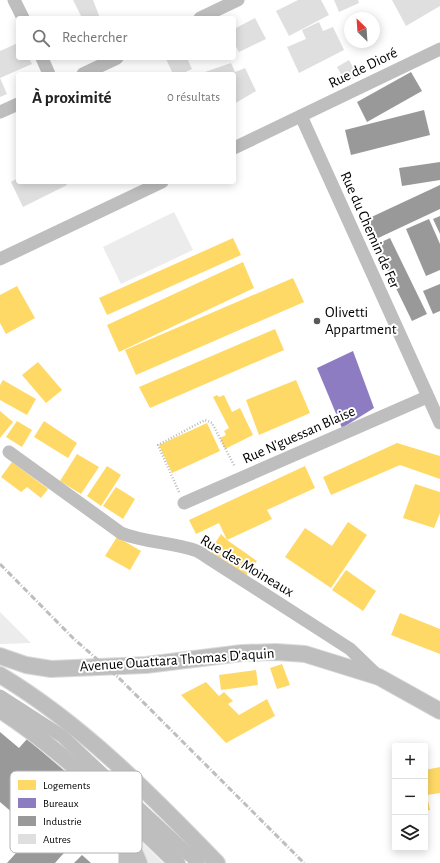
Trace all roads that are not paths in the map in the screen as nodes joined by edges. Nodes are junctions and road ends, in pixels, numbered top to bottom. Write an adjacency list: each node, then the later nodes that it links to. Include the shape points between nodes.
1 (14, 0): 3 (street)
2 (238, 0): 4 (street)
3 (22, 16)
4 (204, 16)
5 (440, 48): 12 (street, Rue de Dioré)
6 (43, 60): 8 (street)
7 (113, 60): 9 (street)
8 (48, 72)
9 (87, 72)
10 (16, 105): 11 (street)
11 (0, 112)
12 (301, 116): 13 (street, Rue de Dioré); 16 (street, Rue du Chemin de Fer)
13 (236, 147)
14 (158, 184): 15 (street)
15 (0, 259)
16 (427, 396): 17 (street, Rue du Chemin de Fer); 19 (street, Rue N'guessan Blaise)
17 (440, 423)
18 (9, 452): 22 (street, Rue des Moineaux, via 121,533 198,552 350,649)
19 (184, 503)
20 (0, 656): 22 (main road, Avenue Ouattara Thomas D'aquin, via 26,665 65,669 146,665 242,652 276,652 305,654)
21 (0, 675): 30 (main road, via 69,723)
22 (379, 677): 26 (main road, Avenue Ouattara Thomas D'aquin)
23 (0, 696): 29 (street, via 62,736)
24 (0, 702): 27 (street)
25 (0, 710): 27 (main road)
26 (440, 711)
27 (50, 746): 28 (main road)
28 (80, 771)
29 (99, 771)
30 (124, 771)
31 (142, 786): 38 (main road)
32 (142, 811): 37 (street)
33 (142, 829): 36 (main road)
34 (135, 853): 35 (main road)
35 (139, 863)
36 (177, 863)
37 (198, 863)
38 (217, 863)

